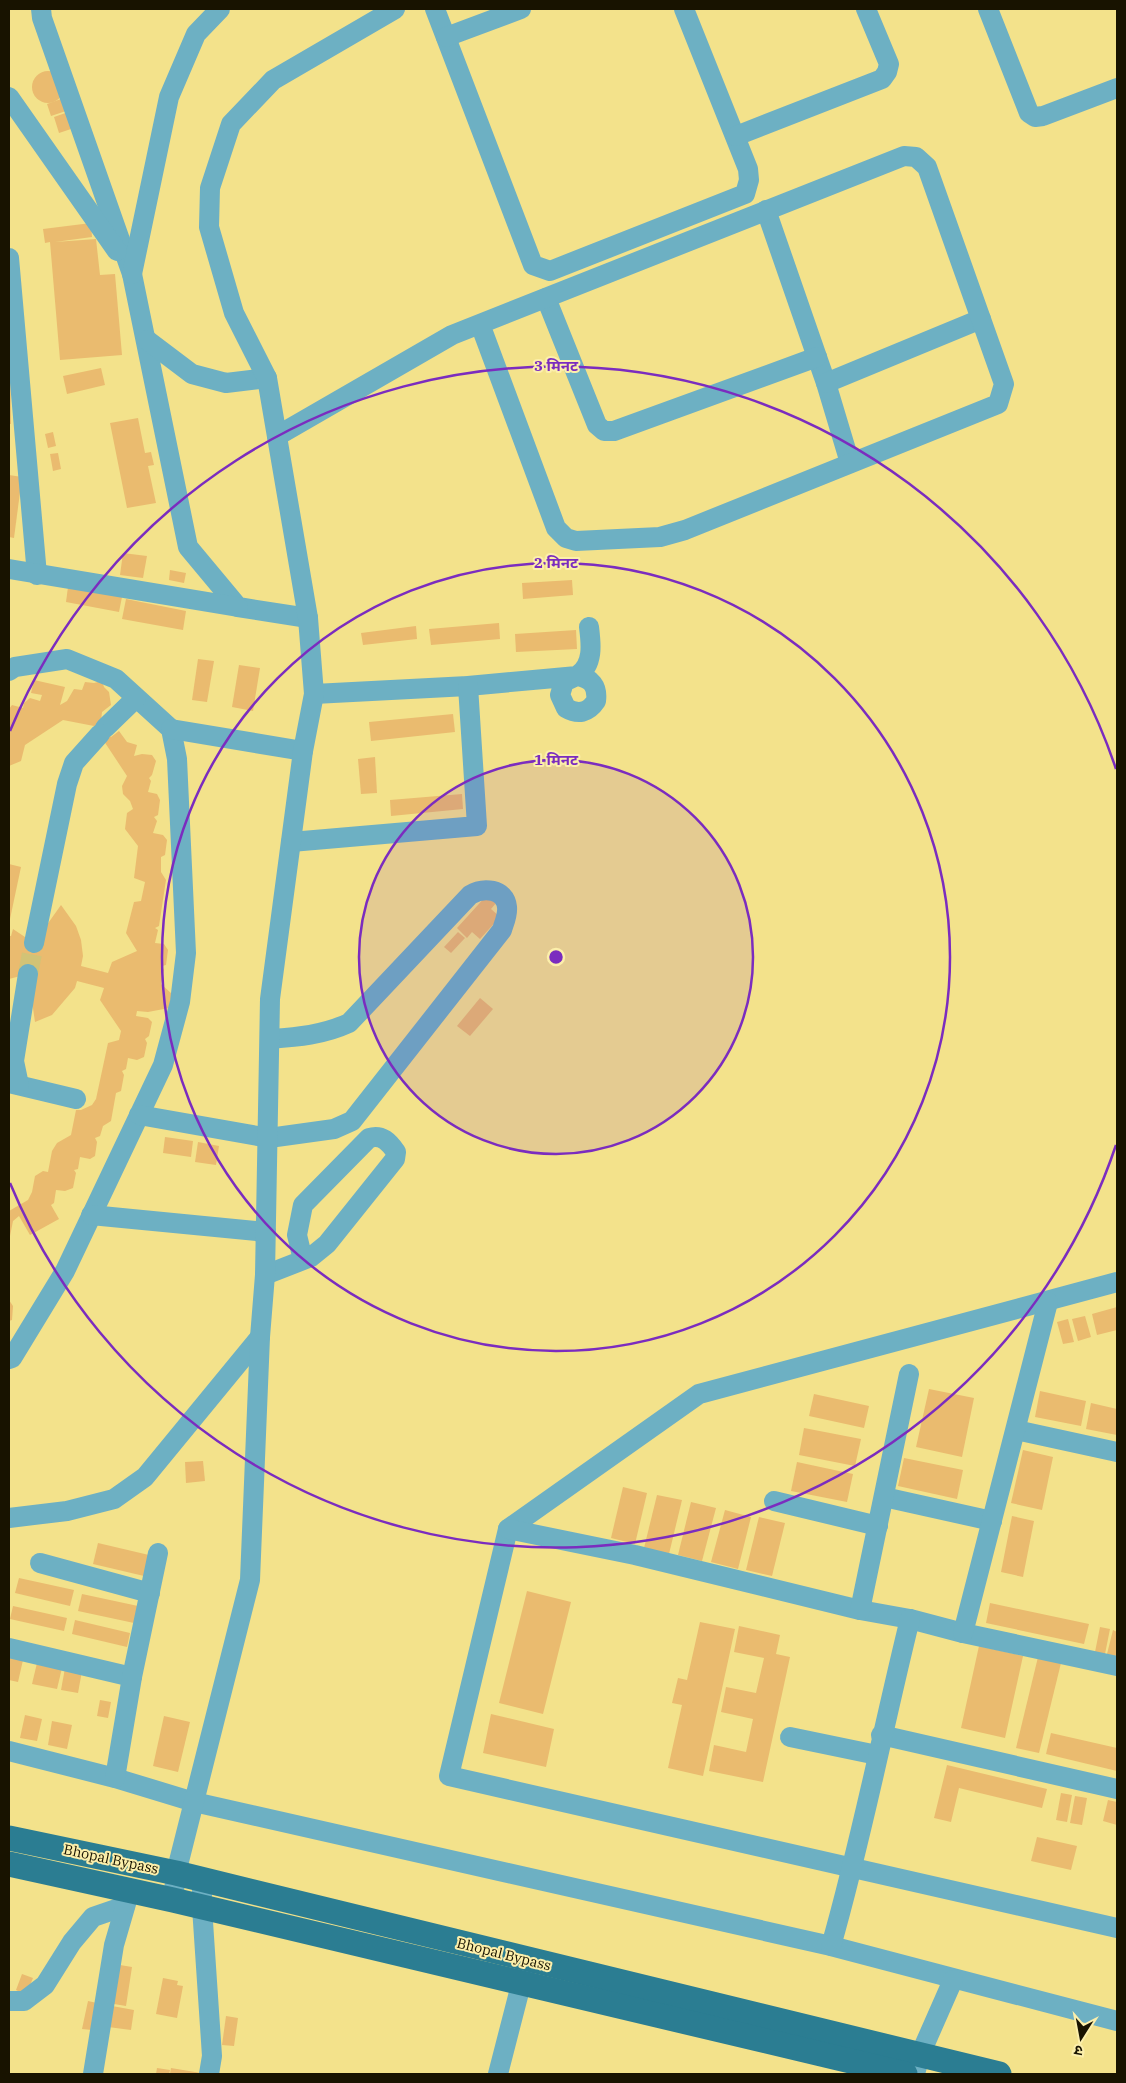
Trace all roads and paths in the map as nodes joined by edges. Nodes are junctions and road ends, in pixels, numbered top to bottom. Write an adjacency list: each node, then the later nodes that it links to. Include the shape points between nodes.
1 (220, 9): 15 (street, via 196,34 169,97)
2 (395, 9): 21 (street, via 273,80 230,124 210,188 209,227 234,313)
3 (435, 9): 9 (street)
4 (521, 9): 9 (street)
5 (684, 9): 12 (street)
6 (866, 9): 12 (street, via 889,64 882,78)
7 (988, 9): 10 (street, via 1029,113 1043,116)
8 (39, 12): 15 (street)
9 (446, 37): 12 (street, via 534,265 542,270 550,271 745,194 748,169)
10 (1117, 88)
11 (9, 97): 15 (street)
12 (736, 136)
13 (766, 210): 16 (street); 17 (street, via 904,156 916,156 927,167); 20 (street)
14 (9, 258): 26 (street)
15 (132, 274): 19 (street)
16 (546, 298): 18 (street); 20 (street, via 597,425 604,431 614,431)
17 (981, 319): 22 (street); 24 (street, via 1004,384 998,404)
18 (480, 324): 23 (street, via 452,335); 24 (street, via 556,528 566,538 660,537 685,530)
19 (147, 340): 21 (street, via 192,374 226,382); 27 (street, via 188,547)
20 (817, 357): 22 (street)
21 (267, 378): 23 (street)
22 (826, 383): 24 (street)
23 (277, 436): 28 (street)
24 (850, 463)
25 (9, 569): 26 (street)
26 (37, 575): 27 (street)
27 (238, 607): 28 (street)
28 (308, 618): 32 (street)
29 (589, 627): 31 (street, via 589,662 577,676)
30 (9, 671): 33 (street, via 15,667 67,659 116,679)
31 (468, 686): 32 (street); 36 (street, via 478,826)
32 (314, 694): 35 (street)
33 (136, 698): 34 (street); 37 (street, via 74,763)
34 (171, 729): 35 (street); 42 (street, via 177,759 186,953 180,1002 163,1065)
35 (303, 751): 36 (street)
36 (291, 842): 39 (street, via 270,998)
37 (34, 943)
38 (28, 974): 40 (street, via 14,1060)
39 (270, 1039): 43 (street); 43 (street, via 306,1037 349,1023 470,894 490,889 501,895 507,905 502,930 352,1121 334,1129)
40 (14, 1084): 41 (street)
41 (76, 1099)
42 (139, 1115): 43 (street); 44 (street)
43 (269, 1138): 45 (street)
44 (91, 1215): 45 (street); 51 (street, via 64,1271)
45 (266, 1232): 47 (street)
46 (303, 1260): 46 (street, via 327,1244 395,1159 396,1152 384,1139 368,1138 303,1204 297,1235); 47 (street)
47 (265, 1275): 50 (street)
48 (1117, 1282): 49 (street)
49 (1048, 1302): 53 (street); 60 (street, via 699,1394)
50 (260, 1337): 57 (street, via 145,1477 114,1499 67,1511); 75 (street, via 250,1580)
51 (9, 1359)
52 (909, 1374): 55 (street)
53 (1016, 1430): 54 (street); 58 (street)
54 (1117, 1452)
55 (884, 1497): 58 (street); 59 (street)
56 (774, 1501): 59 (street)
57 (9, 1518)
58 (992, 1521): 66 (street)
59 (878, 1526): 64 (street)
60 (508, 1528): 64 (street, via 635,1554); 78 (street, via 449,1776)
61 (158, 1553): 63 (street)
62 (40, 1563): 63 (street)
63 (150, 1593): 69 (street)
64 (860, 1610): 65 (street)
65 (910, 1619): 66 (street); 71 (street)
66 (963, 1633): 68 (street)
67 (9, 1648): 69 (street)
68 (1117, 1666)
69 (132, 1677): 73 (street)
70 (790, 1737): 71 (street)
71 (879, 1745): 74 (street); 78 (street)
72 (9, 1751): 73 (street)
73 (115, 1778): 75 (street)
74 (1117, 1789)
75 (194, 1802): 79 (street); 85 (street)
76 (9, 1838): 79 (main road, Bhopal Bypass)
77 (9, 1864): 81 (main road, Bhopal Bypass)
78 (853, 1869): 84 (street); 85 (street)
79 (176, 1873): 80 (main road, Bhopal Bypass); 82 (street)
80 (202, 1880): 83 (street); 86 (main road, Bhopal Bypass)
81 (128, 1898): 82 (main road, Bhopal Bypass); 88 (street, via 93,1917 72,1942 45,1985 24,2001); 91 (street, via 114,1945)
82 (173, 1900): 83 (main road, Bhopal Bypass)
83 (202, 1908): 86 (main road, Bhopal Bypass); 92 (street, via 212,2056)
84 (1117, 1928)
85 (831, 1946): 87 (street)
86 (524, 1972): 90 (main road, Bhopal Bypass); 93 (street); 94 (main road, Bhopal Bypass)
87 (953, 1980): 89 (street); 90 (street)
88 (9, 2000)
89 (1117, 2021)
90 (918, 2064): 95 (main road, Bhopal Bypass)
91 (94, 2074)
92 (209, 2074)
93 (498, 2074)
94 (905, 2074)
95 (999, 2074)

